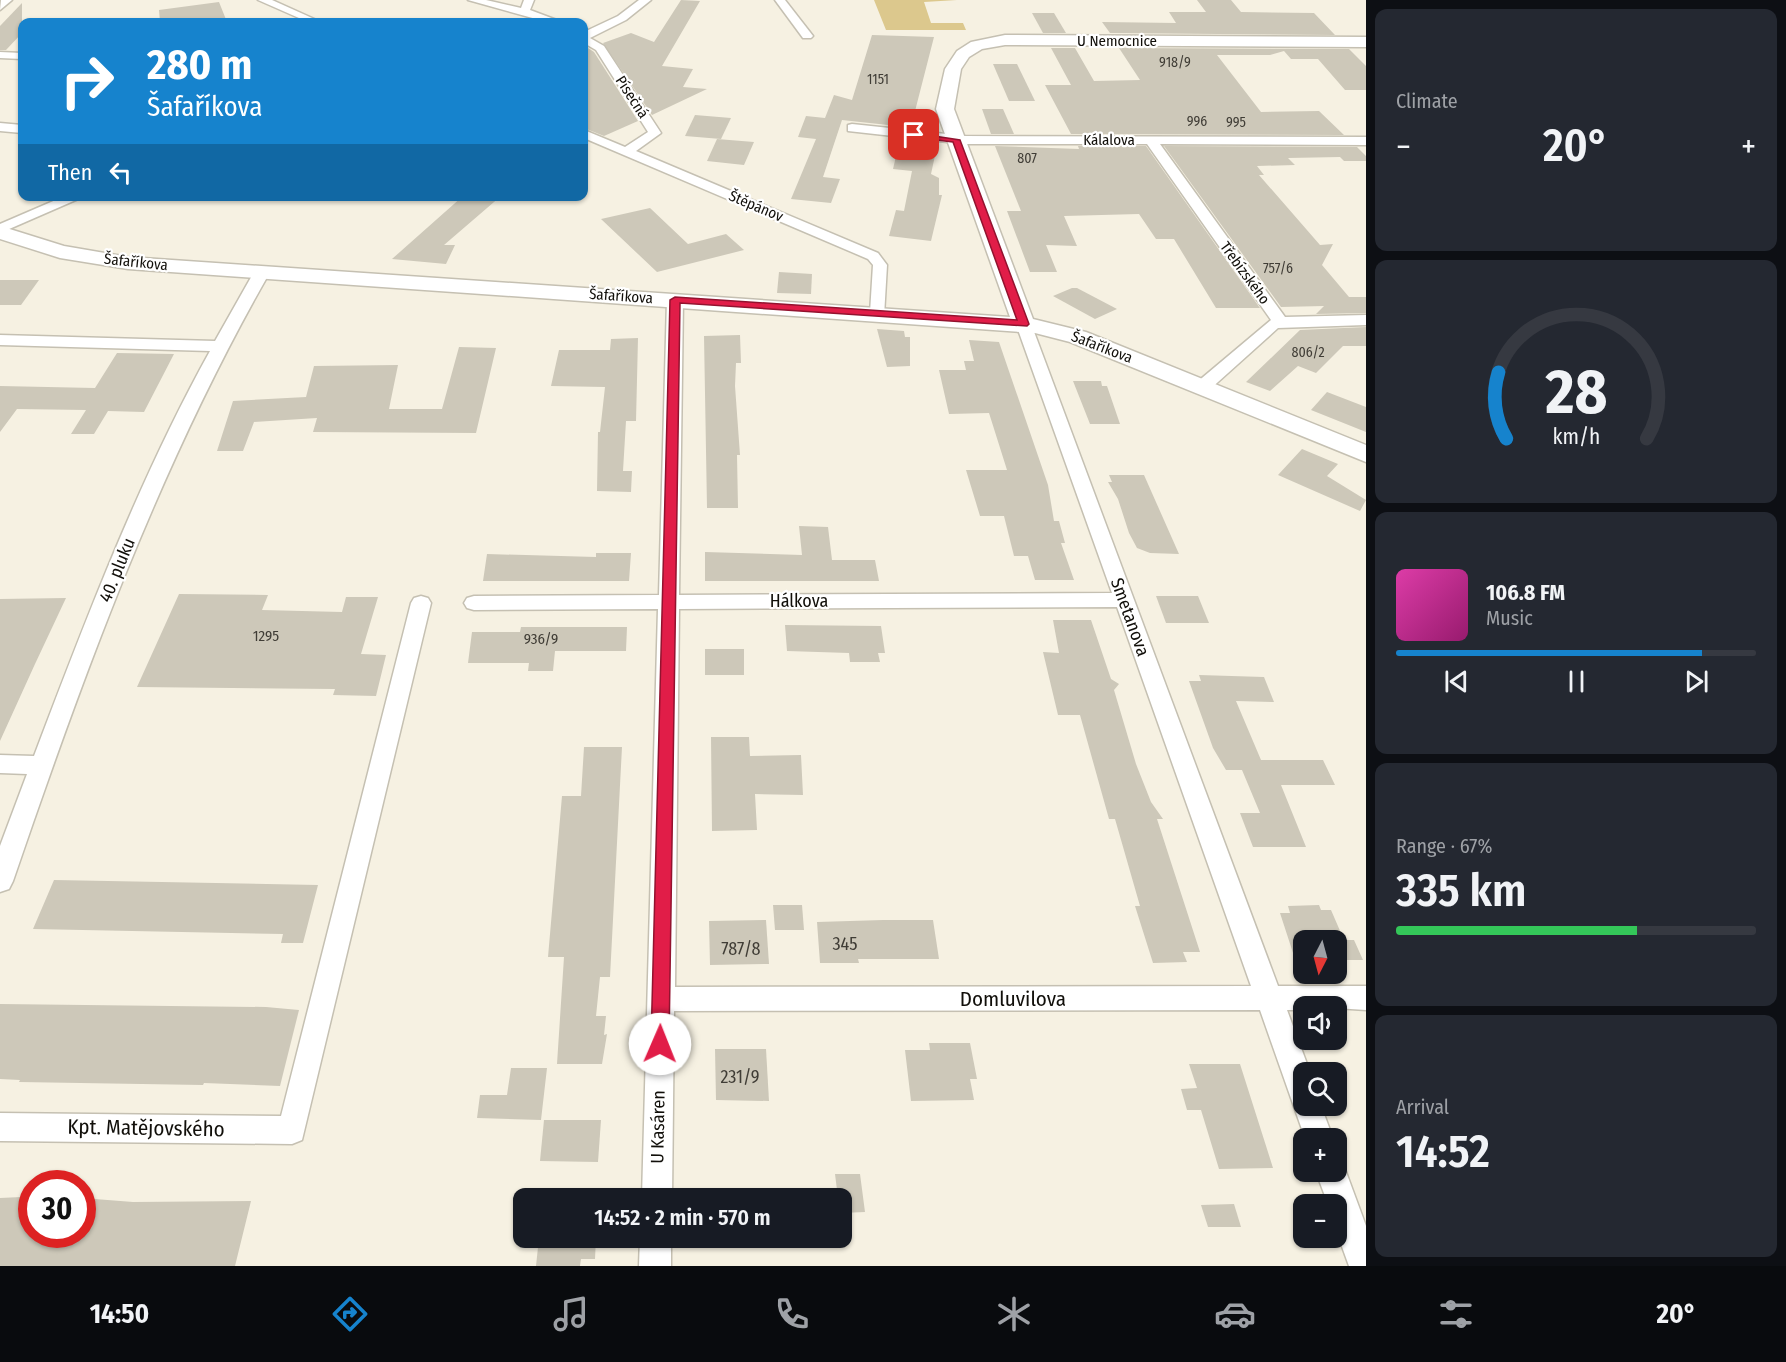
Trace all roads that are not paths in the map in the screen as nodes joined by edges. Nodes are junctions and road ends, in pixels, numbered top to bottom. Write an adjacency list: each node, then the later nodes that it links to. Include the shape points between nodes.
1 (7, 0): 7 (street)
2 (263, 0): 9 (street)
3 (473, 0): 8 (street)
4 (530, 0): 8 (street)
5 (646, 0): 11 (street, via 622,18)
6 (780, 0): 12 (street)
7 (0, 7)
8 (524, 12): 10 (street)
9 (306, 18)
10 (544, 18)
11 (588, 34)
12 (807, 36)
13 (588, 37): 24 (street, Písečná, via 600,48 655,133)
14 (1366, 42): 21 (street, U Nemocnice, via 983,43 966,51 952,69 945,110)
15 (0, 55): 16 (street)
16 (18, 56)
17 (0, 127): 19 (street)
18 (852, 128): 21 (street, Kálalova)
19 (18, 129)
20 (588, 136): 24 (street, Štěpánov)
21 (956, 140): 22 (street, Kálalova); 32 (street, Smetanova)
22 (1150, 140): 23 (street, Kálalova); 31 (street, Třebízského)
23 (1366, 141)
24 (626, 152): 29 (street, Štěpánov, via 873,256 879,265)
25 (67, 201): 26 (street)
26 (0, 230): 27 (street, Šafaříkova, via 40,247 84,257)
27 (262, 272): 28 (street, Šafaříkova); 34 (street, 40. pluku)
28 (675, 300): 29 (street, Šafaříkova); 38 (street, U Kasáren)
29 (879, 313): 32 (street, Šafaříkova)
30 (1366, 320): 31 (street)
31 (1280, 322): 35 (street, Třebízského)
32 (1024, 324): 35 (street, Šafaříkova, via 1078,337); 37 (street, Smetanova)
33 (0, 339): 34 (street)
34 (218, 346): 42 (street, 40. pluku, via 136,522)
35 (1202, 387): 36 (street, Šafaříkova)
36 (1366, 453)
37 (1124, 600): 38 (street, Hálkova); 44 (street, Smetanova)
38 (669, 602): 40 (street, Hálkova); 46 (street, U Kasáren)
39 (421, 603): 48 (street, Kpt. Matějovského, via 292,1130)
40 (474, 603)
41 (0, 764): 42 (street)
42 (40, 765): 43 (street, 40. pluku)
43 (0, 880)
44 (1268, 998): 45 (street, Domluvilova); 46 (street, Domluvilova); 47 (street, Smetanova)
45 (1366, 998)
46 (661, 999): 50 (street, U Kasáren)
47 (1293, 1065)
48 (0, 1127)
49 (1335, 1182): 53 (street)
50 (657, 1188)
51 (656, 1248): 52 (street)
52 (655, 1266)
53 (1365, 1266)

